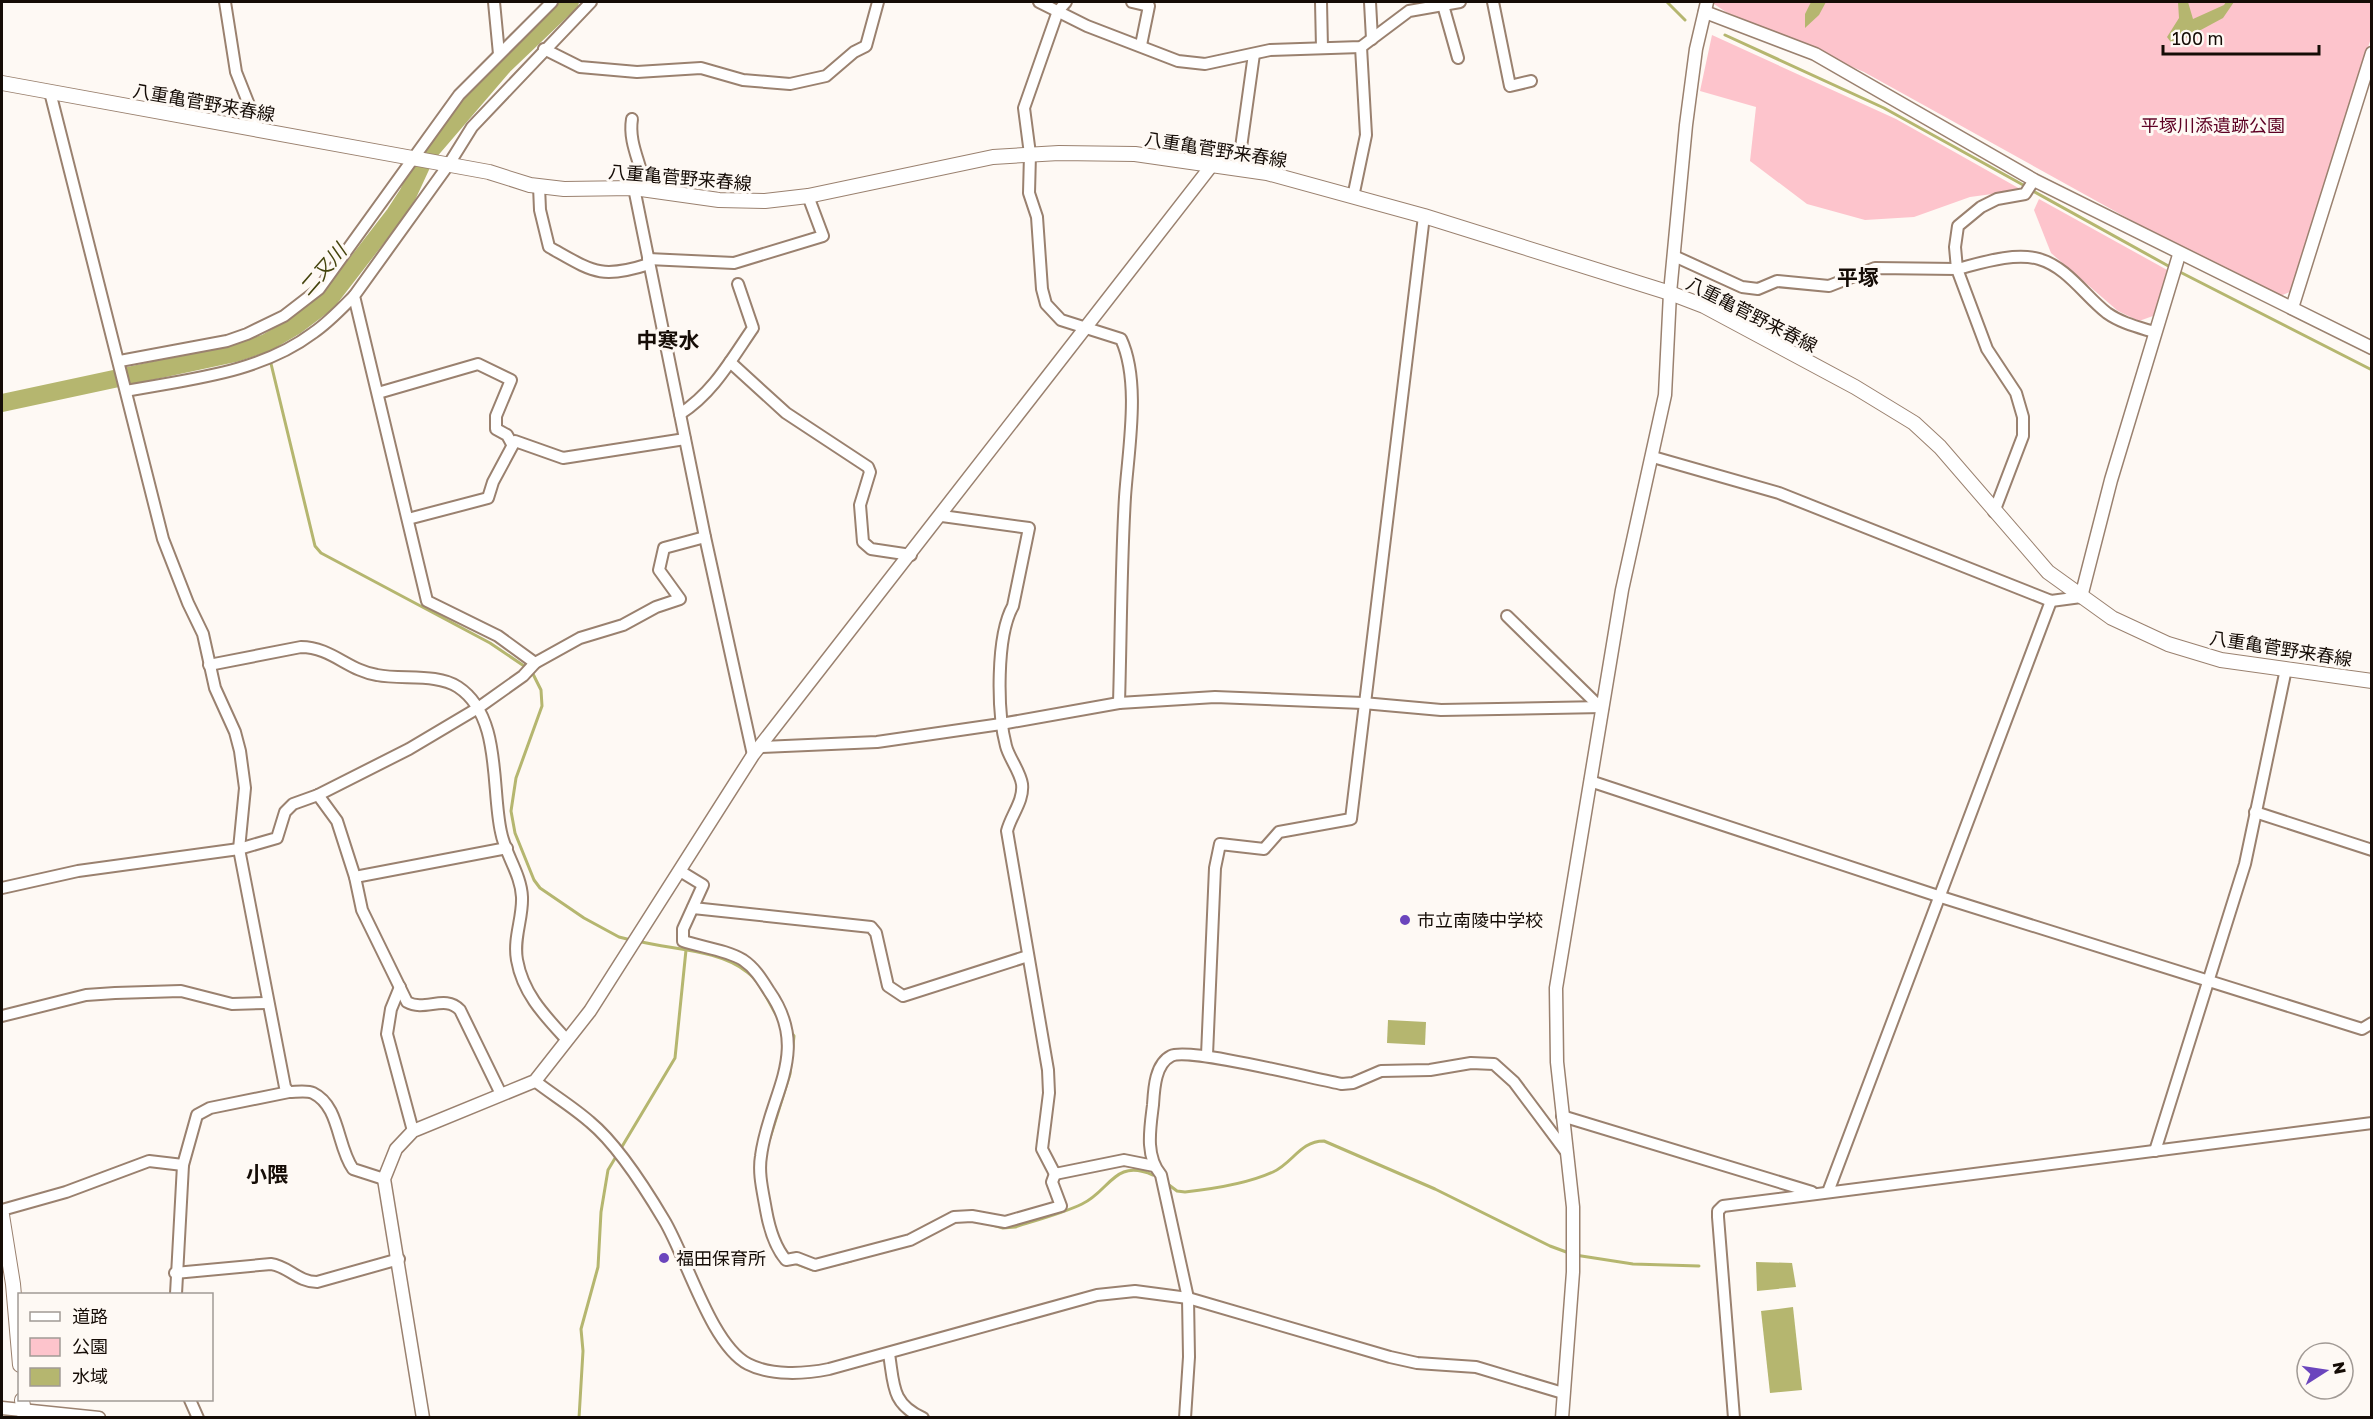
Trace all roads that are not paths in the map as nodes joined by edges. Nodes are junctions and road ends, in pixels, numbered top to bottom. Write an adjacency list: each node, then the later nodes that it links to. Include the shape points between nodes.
1 (225, 2): 29 (street, via 236,72)
2 (494, 2): 22 (street)
3 (552, 2): 22 (street)
4 (591, 2): 20 (street)
5 (878, 2): 20 (street, via 866,46 826,76 790,84 743,80 700,68 637,72 580,67)
6 (1039, 2): 15 (street)
7 (1066, 2): 15 (street)
8 (1132, 2): 17 (street, via 1149,6)
9 (1321, 2): 19 (street)
10 (1370, 2): 16 (street)
11 (1460, 2): 13 (street)
12 (1493, 2): 25 (street, via 1510,86)
13 (1443, 5): 16 (street, via 1409,11); 24 (street)
14 (1706, 7): 35 (street, via 1815,54); 41 (street, via 1686,125)
15 (1058, 11): 17 (street); 30 (street, via 1024,108)
16 (1372, 39): 18 (street)
17 (1141, 45): 23 (street, via 1178,61 1205,64)
18 (1361, 47): 19 (street); 39 (street, via 1366,135)
19 (1322, 48): 23 (street)
20 (544, 49): 32 (street, via 472,127)
21 (2372, 53): 48 (street)
22 (499, 54): 31 (street, via 459,95)
23 (1254, 54): 34 (street)
24 (1458, 58)
25 (1531, 81)
26 (2, 83): 27 (main road, 八重亀菅野来春線)
27 (50, 92): 29 (main road, 八重亀菅野来春線); 52 (street)
28 (632, 119): 37 (street, via 632,144 643,172)
29 (259, 130): 31 (main road, 八重亀菅野来春線)
30 (1030, 154): 33 (main road, 八重亀菅野来春線, via 1135,154); 38 (main road, 八重亀菅野来春線, via 932,169); 49 (street, via 1029,194 1037,217 1046,304 1062,320)
31 (411, 157): 32 (main road, 八重亀菅野来春線); 52 (street, via 335,269 319,289 284,316 227,341)
32 (449, 164): 36 (main road, 八重亀菅野来春線); 47 (street)
33 (1212, 165): 34 (main road, 八重亀菅野来春線); 49 (street)
34 (1238, 169): 39 (main road, 八重亀菅野来春線)
35 (2034, 180): 42 (street); 44 (street, via 2025,194 1997,199 1958,226)
36 (539, 186): 37 (main road, 八重亀菅野来春線); 43 (street, via 549,247 590,269 611,273)
37 (640, 188): 38 (main road, 八重亀菅野来春線, via 719,200 765,201); 43 (street)
38 (808, 196): 43 (street, via 823,236 734,263)
39 (1353, 197): 40 (main road, 八重亀菅野来春線)
40 (1424, 216): 46 (main road, 八重亀菅野来春線); 73 (street)
41 (1674, 256): 44 (street, via 1742,287 1758,289 1777,281 1829,286 1875,268); 46 (street)
42 (2177, 260): 48 (street); 50 (street)
43 (649, 262): 56 (street)
44 (1957, 269): 50 (street, via 2018,258 2039,259 2068,275 2109,314); 60 (street, via 1987,349 2016,393 2023,417 2023,436)
45 (738, 284): 53 (street, via 754,324)
46 (1670, 293): 59 (street, via 1665,395); 60 (main road, 八重亀菅野来春線, via 1704,306 1914,423 1940,447)
47 (354, 296): 54 (street, via 313,333 275,355 238,368); 55 (street)
48 (2292, 308): 51 (street)
49 (1087, 329): 61 (street); 72 (street, via 1121,339 1126,348 1132,405 1125,495)
50 (2154, 332): 65 (street)
51 (2372, 348)
52 (120, 361): 54 (street)
53 (730, 362): 56 (street, via 708,391); 64 (street, via 786,413 868,467 860,505 863,542 871,549)
54 (126, 391): 69 (street, via 163,539 203,633)
55 (378, 393): 58 (street, via 478,364 511,380 496,416 496,429 507,435); 62 (street)
56 (680, 414): 57 (street)
57 (685, 439): 58 (street, via 564,458 534,445 515,441); 63 (street)
58 (512, 444): 62 (street, via 488,498)
59 (1653, 457): 66 (street, via 1779,493); 74 (street, via 1622,590)
60 (1994, 512): 65 (main road, 八重亀菅野来春線, via 2048,572)
61 (942, 516): 64 (street); 76 (street, via 1029,528 1000,650)
62 (408, 519): 68 (street, via 427,601 498,636)
63 (705, 537): 68 (street, via 664,548 659,570 680,599 623,625 580,638); 77 (street)
64 (911, 555): 77 (street)
65 (2081, 597): 66 (street); 70 (main road, 八重亀菅野来春線, via 2112,618 2168,644 2221,660)
66 (2050, 601): 87 (street)
67 (1507, 616): 74 (street)
68 (535, 663): 75 (street)
69 (209, 665): 75 (street, via 313,647 364,672 454,685); 82 (street, via 240,751 245,788)
70 (2286, 669): 71 (main road, 八重亀菅野来春線); 80 (street)
71 (2372, 681)
72 (1119, 703): 73 (street, via 1215,697); 76 (street)
73 (1363, 703): 74 (street, via 1441,710); 96 (street, via 1351,819 1279,832 1264,849 1220,844 1215,868)
74 (1602, 707): 78 (street)
75 (478, 708): 79 (street, via 409,749); 81 (street, via 496,768 499,819)
76 (1001, 724): 77 (street, via 877,742); 89 (street, via 1011,762 1022,782 1021,799 1007,831)
77 (757, 751): 84 (street)
78 (1590, 781): 87 (street); 100 (street, via 1556,988)
79 (318, 795): 82 (street, via 293,804 285,812 277,838); 85 (street, via 337,821)
80 (2255, 812): 83 (street); 90 (street, via 2245,864)
81 (507, 848): 85 (street); 95 (street, via 522,891 516,942 524,984 537,1008)
82 (239, 849): 86 (street, via 78,871); 92 (street)
83 (2372, 850)
84 (680, 871): 88 (street, via 703,885); 95 (street, via 590,1011)
85 (355, 878): 91 (street, via 362,910)
86 (2, 888)
87 (1941, 897): 90 (street); 109 (street)
88 (693, 908): 89 (street, via 871,927 876,933 888,986 903,996); 107 (street, via 683,929 683,941 741,959 753,967 785,1018 789,1055 764,1137 760,1175 767,1218 786,1260 797,1258 815,1265 910,1240 962,1216 1005,1222 1024,1218 1061,1206 1052,1182)
89 (1028, 956): 107 (street, via 1048,1070 1042,1149)
90 (2207, 980): 94 (street, via 2362,1029); 103 (street)
91 (400, 987): 99 (street, via 413,1006 449,1002 460,1010); 102 (street, via 387,1034)
92 (267, 1003): 93 (street, via 224,1003 181,991 115,993 86,995); 98 (street)
93 (2, 1016)
94 (2372, 1023)
95 (567, 1040): 97 (street)
96 (1207, 1055): 104 (street, via 1342,1084 1381,1071 1494,1064 1514,1082); 106 (street, via 1170,1056 1161,1066 1155,1080 1150,1129)
97 (535, 1082): 99 (street); 118 (street, via 609,1140 663,1219 709,1314 734,1353 748,1365 804,1374)
98 (289, 1092): 105 (street, via 202,1111 194,1123); 108 (street, via 311,1092 320,1099 331,1111 353,1169)
99 (501, 1094): 102 (street)
100 (1562, 1116): 104 (street); 110 (street)
101 (2372, 1123): 103 (street)
102 (413, 1131): 108 (street, via 396,1149)
103 (2155, 1151): 109 (street)
104 (1568, 1154): 119 (street, via 1573,1262)
105 (183, 1165): 111 (street, via 148,1161 66,1192); 114 (street)
106 (1154, 1166): 107 (street, via 1124,1160); 116 (street, via 1161,1175)
107 (1055, 1174)
108 (384, 1179): 113 (street)
109 (1828, 1192): 110 (street)
110 (1815, 1193): 129 (street, via 1723,1206 1718,1211)
111 (2, 1210)
112 (2, 1215): 117 (main road)
113 (399, 1259): 114 (street, via 317,1282 308,1282 271,1264); 125 (street)
114 (175, 1273): 115 (street)
115 (176, 1293)
116 (1188, 1298): 118 (street, via 1135,1291 1097,1294); 119 (street, via 1390,1357 1476,1367); 127 (street)
117 (18, 1342)
118 (889, 1354): 126 (street, via 900,1404)
119 (1563, 1393): 128 (street)
120 (190, 1401): 124 (street)
121 (2, 1408): 122 (street)
122 (23, 1409): 123 (street)
123 (99, 1418)
124 (198, 1418)
125 (423, 1418)
126 (923, 1418)
127 (1185, 1418)
128 (1562, 1418)
129 (1734, 1418)

